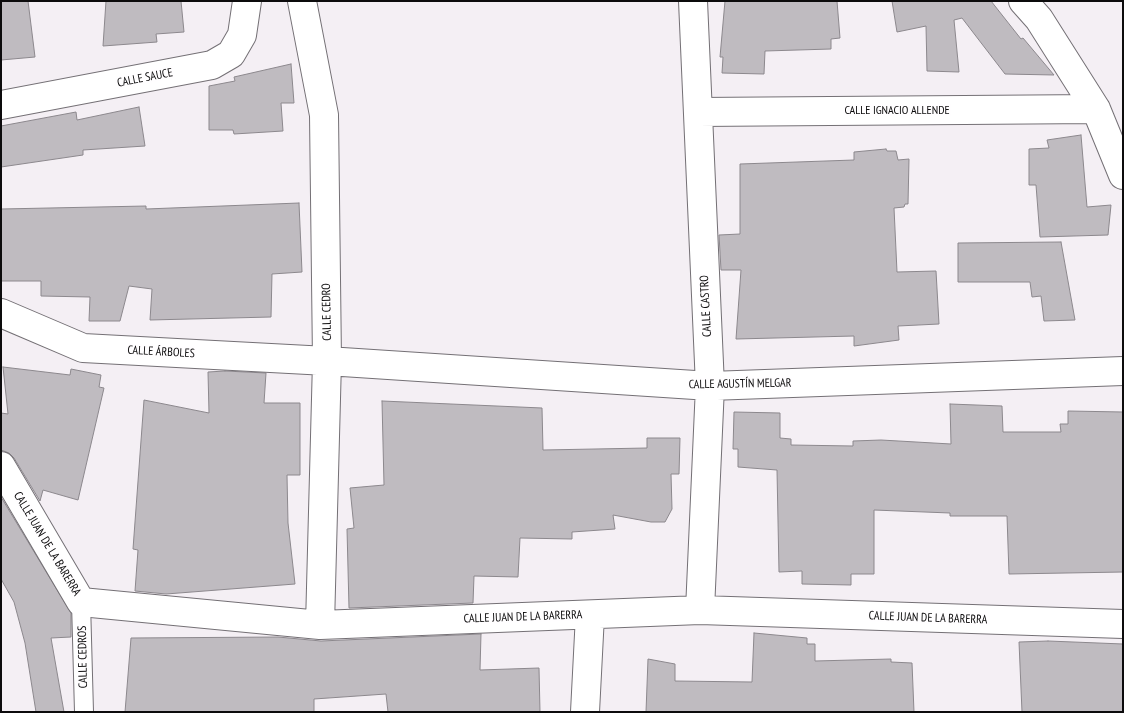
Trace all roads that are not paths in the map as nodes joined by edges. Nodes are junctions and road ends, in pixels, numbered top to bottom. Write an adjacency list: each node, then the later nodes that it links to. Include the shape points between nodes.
1 (247, 1): 5 (street, CALLE SAUCE, via 242,35 231,54 212,65)
2 (302, 1): 10 (street, CALLE CEDRO, via 324,115)
3 (693, 1): 7 (street, CALLE CASTRO)
4 (1023, 1): 6 (street, via 1039,19)
5 (1, 105)
6 (1096, 109): 7 (street, CALLE IGNACIO ALLENDE); 8 (street)
7 (698, 112): 12 (street, CALLE CASTRO)
8 (1123, 175)
9 (1, 313): 10 (street, CALLE ÁRBOLES, via 83,348)
10 (327, 361): 12 (street, CALLE AGUSTÍN MELGAR); 18 (street, CALLE CEDRO)
11 (1123, 371): 12 (street, CALLE AGUSTÍN MELGAR)
12 (710, 386): 15 (street, CALLE CASTRO)
13 (1, 466): 14 (street, CALLE JUAN DE LA BARERRA)
14 (81, 602): 18 (street, CALLE JUAN DE LA BARERRA); 19 (lane, CALLE CEDROS)
15 (700, 610): 16 (street, CALLE JUAN DE LA BARERRA); 17 (street, CALLE JUAN DE LA BARERRA)
16 (590, 615): 18 (street, CALLE JUAN DE LA BARERRA); 20 (street)
17 (1123, 624)
18 (320, 625)
19 (84, 712)
20 (584, 712)

